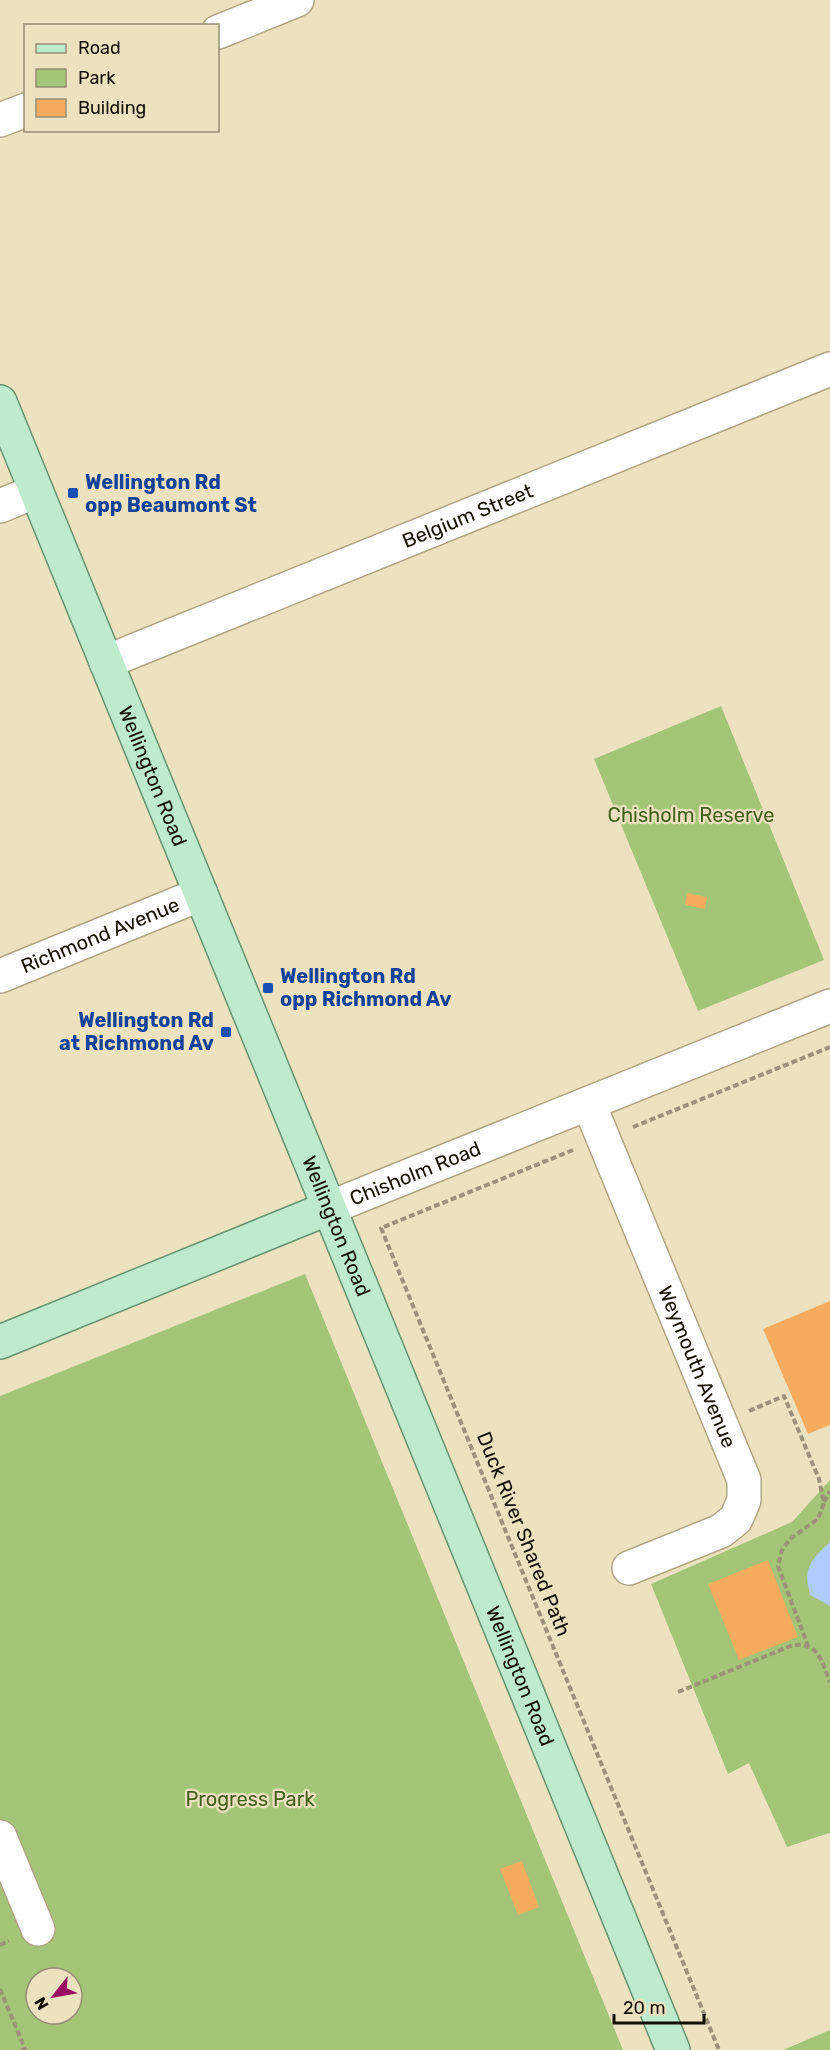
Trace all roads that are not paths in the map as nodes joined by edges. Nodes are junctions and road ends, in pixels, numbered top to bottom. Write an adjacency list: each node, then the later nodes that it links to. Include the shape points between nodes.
1 (297, 0): 2 (street)
2 (219, 32)
3 (24, 111): 4 (street)
4 (0, 120)
5 (830, 369): 9 (street, Belgium Street)
6 (0, 402): 7 (main road, Wellington Road)
7 (36, 491): 8 (street); 9 (main road, Wellington Road)
8 (0, 506)
9 (106, 662): 10 (main road, Wellington Road)
10 (201, 894): 11 (street, Richmond Avenue); 14 (main road, Wellington Road)
11 (0, 976)
12 (830, 1006): 13 (street, Chisholm Road)
13 (589, 1104): 14 (street, Chisholm Road); 16 (street, Weymouth Avenue, via 744,1480 744,1500 736,1519 721,1531)
14 (329, 1208): 15 (main road, Chisholm Road); 19 (main road, Wellington Road)
15 (0, 1342)
16 (628, 1569)
17 (0, 1837): 18 (street)
18 (38, 1929)
19 (673, 2050)

